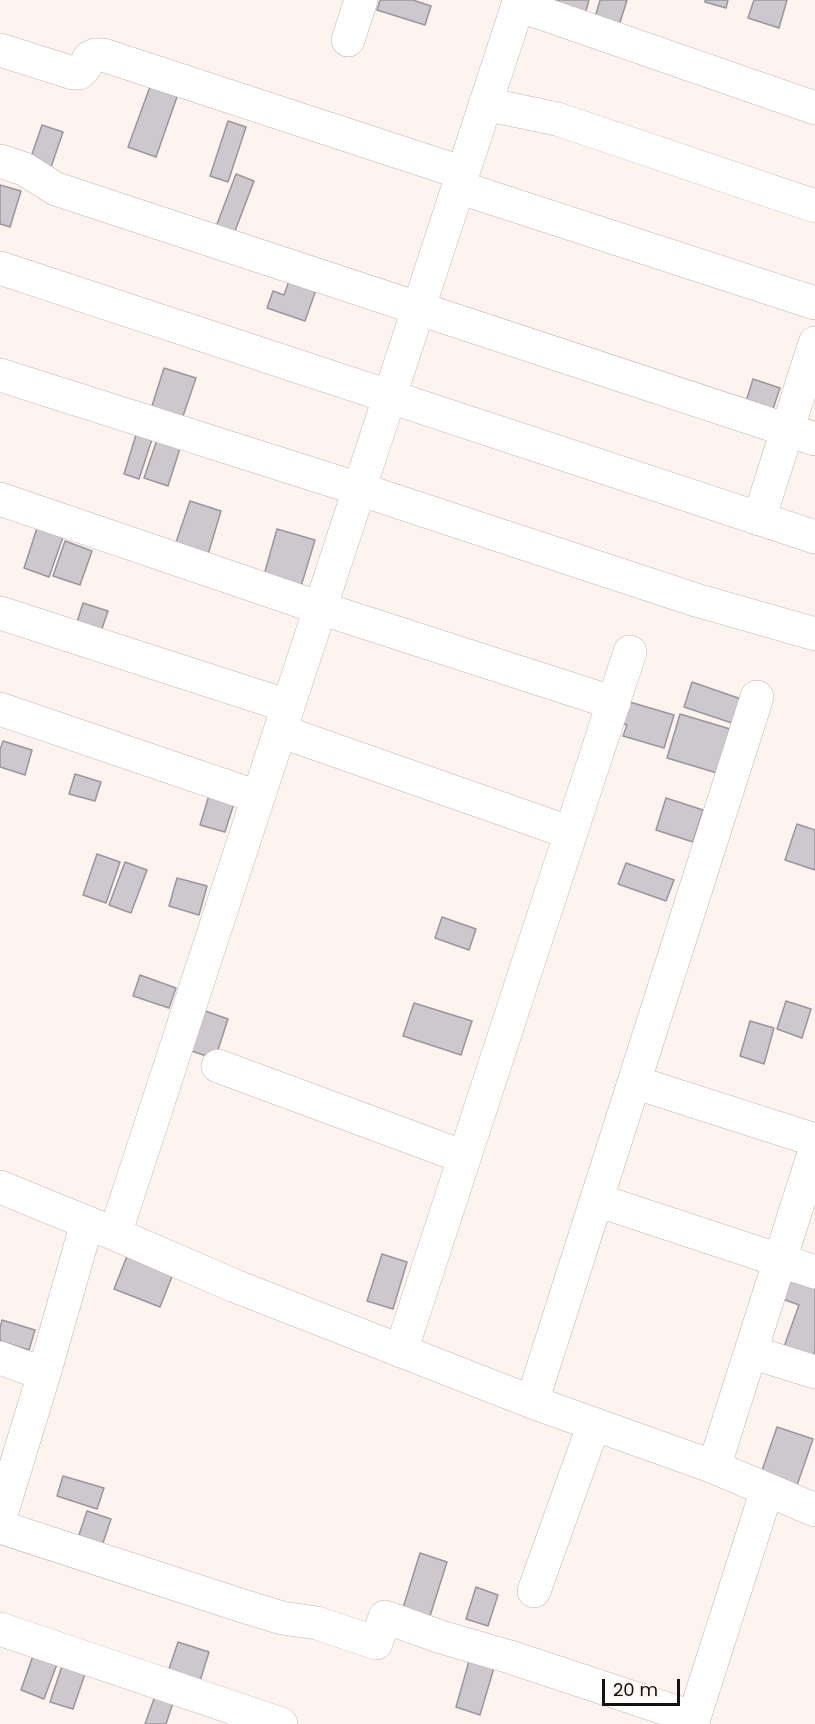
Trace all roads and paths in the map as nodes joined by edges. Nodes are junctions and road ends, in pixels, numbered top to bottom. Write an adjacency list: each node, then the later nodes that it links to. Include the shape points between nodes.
1 (352, 2): 2 (street)
2 (348, 40)
3 (0, 50): 7 (street, via 73,73 79,73 89,58 103,55)
4 (485, 104): 5 (street, via 518,5); 7 (street); 8 (street, via 557,118)
5 (815, 108)
6 (0, 161): 11 (street, via 24,169 56,189)
7 (460, 180): 10 (street); 11 (street)
8 (815, 206)
9 (0, 268): 14 (street)
10 (815, 303)
11 (417, 309): 14 (street); 15 (street)
12 (815, 343): 15 (street)
13 (0, 375): 16 (street)
14 (388, 397): 16 (street); 18 (street)
15 (801, 434): 18 (street)
16 (359, 489): 20 (street); 22 (street, via 696,600)
17 (0, 499): 20 (street)
18 (759, 519): 19 (street)
19 (815, 537)
20 (320, 608): 25 (street); 27 (street)
21 (0, 613): 27 (street)
22 (815, 634)
23 (630, 652): 25 (street)
24 (757, 697): 31 (street)
25 (614, 704): 29 (street)
26 (0, 709): 28 (street)
27 (284, 718): 28 (street); 29 (street)
28 (258, 797): 37 (street)
29 (571, 833): 34 (street)
30 (218, 1065): 34 (street)
31 (634, 1082): 32 (street); 36 (street)
32 (815, 1140)
33 (815, 1150): 38 (street)
34 (464, 1157): 40 (street)
35 (0, 1187): 37 (street)
36 (597, 1200): 38 (street); 45 (street)
37 (101, 1228): 40 (street); 44 (street)
38 (780, 1259): 39 (street); 41 (street)
39 (815, 1272)
40 (401, 1351): 45 (street)
41 (751, 1352): 43 (street); 47 (street)
42 (0, 1358): 44 (street)
43 (815, 1372)
44 (44, 1374): 49 (street)
45 (532, 1402): 46 (street)
46 (594, 1424): 47 (street); 52 (street)
47 (714, 1467): 48 (street)
48 (767, 1490): 50 (street); 54 (street)
49 (2, 1500)
50 (815, 1510)
51 (0, 1527): 54 (street, via 243,1606 317,1623 376,1643 385,1617)
52 (534, 1591)
53 (0, 1629): 55 (street)
54 (693, 1721)
55 (282, 1724)

